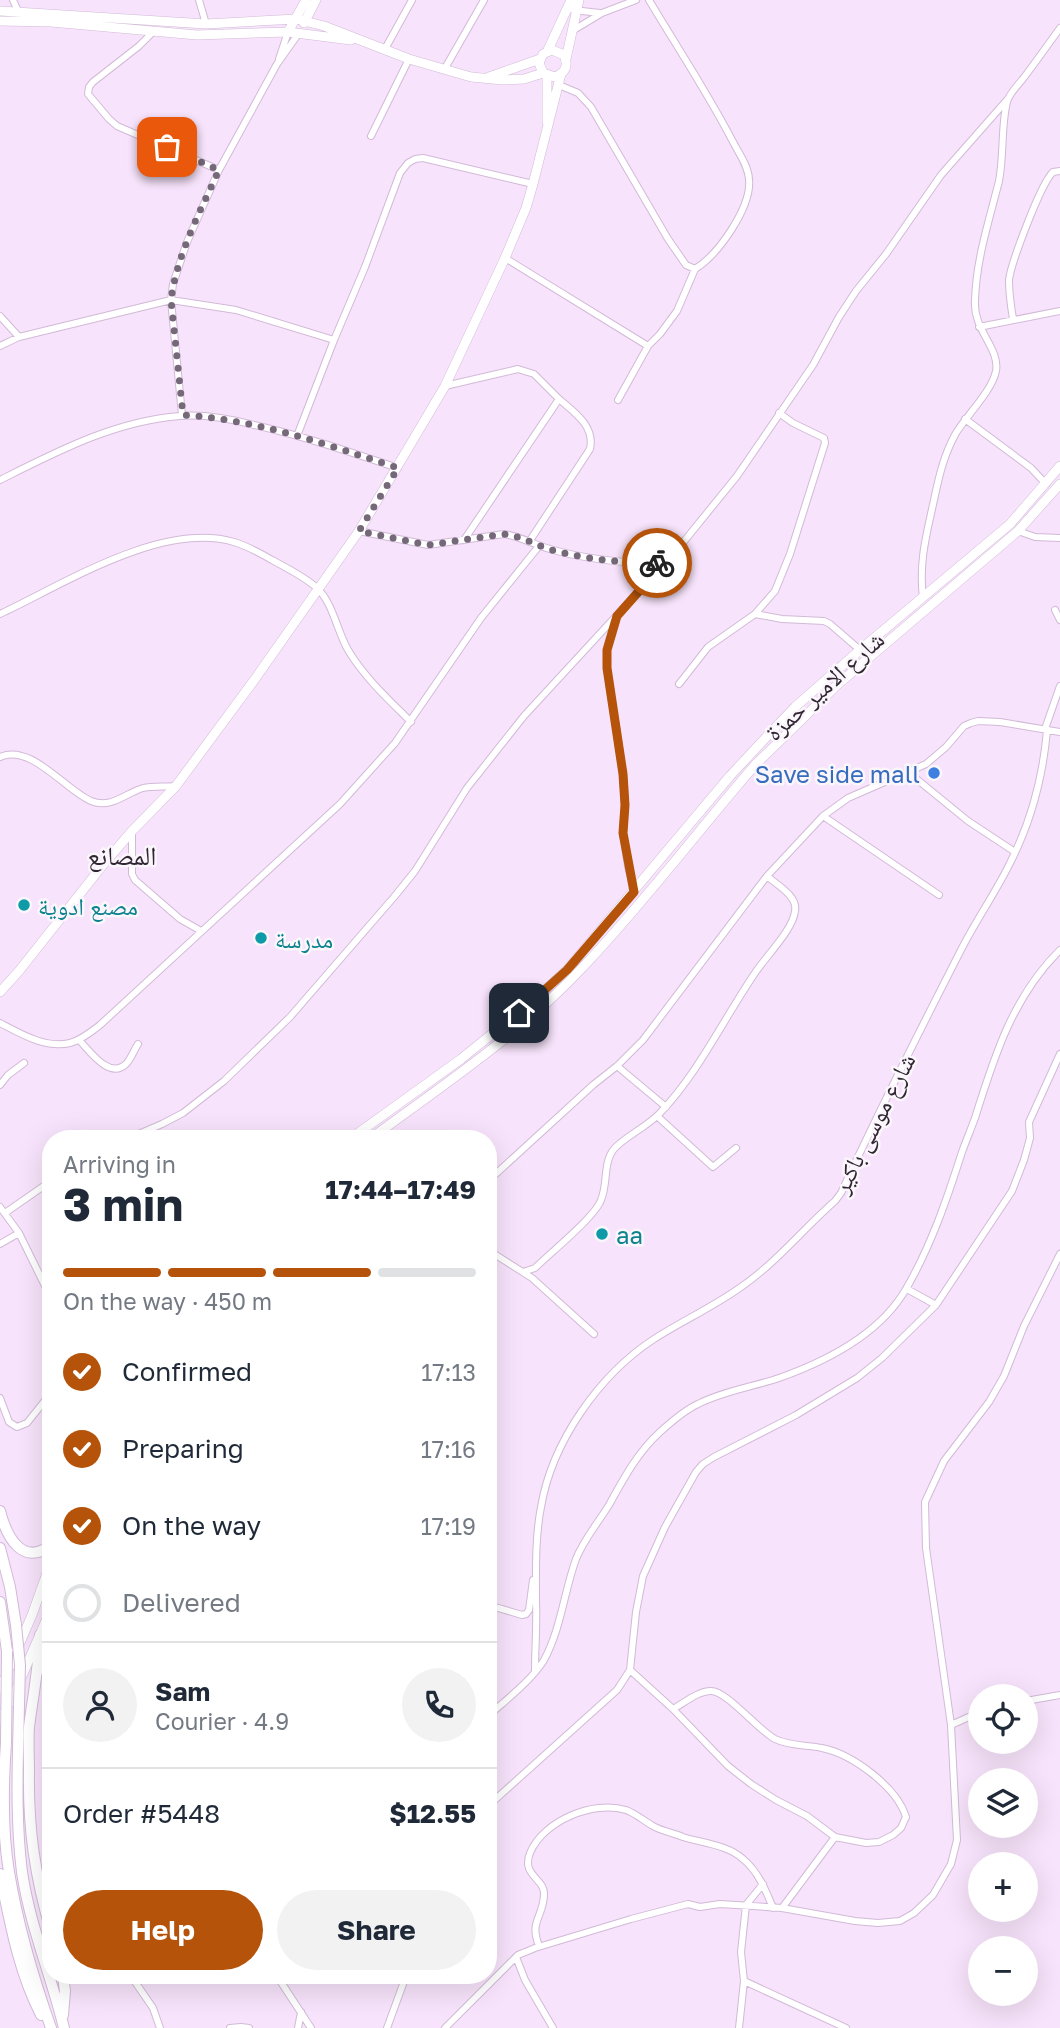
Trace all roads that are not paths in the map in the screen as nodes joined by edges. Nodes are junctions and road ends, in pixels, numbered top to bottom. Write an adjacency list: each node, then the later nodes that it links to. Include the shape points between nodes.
1 (13, 0): 12 (street)
2 (198, 0): 16 (street)
3 (306, 0): 14 (street)
4 (316, 0): 14 (street)
5 (412, 0): 23 (street)
6 (484, 0): 29 (street)
7 (579, 0): 10 (street)
8 (636, 0): 13 (street)
9 (649, 0): 41 (street, via 749,175 743,210 715,251)
10 (572, 7): 13 (street); 19 (street); 24 (street)
11 (0, 11): 12 (street)
12 (18, 11): 16 (street)
13 (602, 13): 19 (street)
14 (301, 20): 16 (street); 20 (street); 21 (street); 22 (street)
15 (0, 21): 18 (street)
16 (206, 24)
17 (1060, 28): 34 (street)
18 (154, 31): 20 (street, via 197,35); 37 (street, via 93,82 88,94 117,126)
19 (572, 31): 27 (street)
20 (288, 32): 21 (street); 28 (street)
21 (299, 33): 22 (street); 28 (street)
22 (367, 43): 23 (street)
23 (385, 49): 25 (street)
24 (548, 50): 26 (street); 27 (street, via 561,52)
25 (409, 59): 29 (street); 36 (street)
26 (540, 59): 31 (street); 32 (street)
27 (566, 59): 30 (street)
28 (277, 64): 37 (street)
29 (443, 70): 32 (street)
30 (562, 74): 31 (street); 33 (street)
31 (545, 75): 32 (street); 35 (street)
32 (487, 78)
33 (559, 85): 35 (street); 41 (street, via 578,93 591,107 668,239 686,265)
34 (1007, 100): 46 (street, via 999,182 983,239 975,301); 54 (street, via 921,202 846,306)
35 (547, 127): 39 (street)
36 (371, 136)
37 (219, 170): 42 (street, via 180,262)
38 (1060, 171): 45 (street, via 1053,172 1045,183 1013,260 1009,281)
39 (533, 184): 40 (street); 48 (street, via 423,158 408,163 400,173)
40 (505, 258): 50 (street); 51 (street)
41 (695, 269): 50 (street, via 677,311)
42 (171, 300): 47 (street); 48 (street, via 243,312); 55 (street)
43 (1060, 311): 45 (street)
44 (0, 316): 47 (street)
45 (1013, 319): 46 (street)
46 (979, 327): 56 (street, via 993,351 996,368 991,383)
47 (19, 337): 49 (street)
48 (334, 340): 57 (street)
49 (0, 346)
50 (648, 346): 53 (street)
51 (445, 386): 52 (street, via 518,369 534,374); 59 (street)
52 (559, 400): 66 (street); 67 (street, via 580,417 592,433 592,441)
53 (618, 400)
54 (779, 413): 70 (street, via 721,496); 75 (street, via 824,438 825,443 781,578)
55 (183, 415): 57 (street, via 219,418); 60 (street, via 102,432)
56 (965, 419): 61 (street); 72 (street, via 938,477 920,575)
57 (297, 436): 59 (street)
58 (1060, 466): 61 (street, شارع الامير حمزة)
59 (398, 468): 63 (street)
60 (0, 480)
61 (1046, 484): 69 (street, شارع الامير حمزة)
62 (1060, 484): 64 (street, شارع الامير حمزة)
63 (359, 531): 66 (street, via 428,545); 71 (street)
64 (1018, 531): 65 (street); 69 (street, شارع الامير حمزة)
65 (1060, 538)
66 (464, 540): 67 (street, via 504,534)
67 (529, 542): 68 (street)
68 (539, 546): 70 (street, via 605,561); 81 (street, via 481,618)
69 (982, 555): 72 (street, شارع الامير حمزة); 90 (street, شارع الامير حمزة, via 788,732)
70 (663, 564): 76 (street)
71 (318, 589): 74 (street, via 245,546 195,537 107,561); 81 (street, via 351,654); 86 (street)
72 (923, 598): 78 (street, شارع الامير حمزة)
73 (1055, 610): 77 (street)
74 (0, 614)
75 (755, 614): 78 (street, via 824,621); 79 (street, via 708,647)
76 (617, 616): 93 (street, via 607,668 623,774 623,833); 107 (street, via 524,716 467,788 415,871 290,1017 202,1099)
77 (1060, 620)
78 (860, 650): 89 (street, شارع الامير حمزة, via 795,707)
79 (679, 684)
80 (1060, 686): 82 (street, شارع موسى باكير)
81 (411, 722): 95 (street, via 340,804)
82 (1045, 729): 83 (street); 85 (street, via 971,723 926,764); 91 (street, شارع موسى باكير, via 1040,779)
83 (1060, 732)
84 (0, 757): 86 (street, via 18,754 90,801 106,804 145,788)
85 (908, 772): 87 (street, via 848,799); 91 (street)
86 (176, 786): 88 (street)
87 (823, 816): 92 (street); 94 (street)
88 (132, 831): 95 (street, via 135,880); 97 (street)
89 (682, 833): 90 (street); 93 (street, شارع الامير حمزة)
90 (692, 841): 109 (street, شارع الامير حمزة, via 582,968 535,1013)
91 (1015, 852): 128 (street, شارع موسى باكير, via 835,1201 742,1287 637,1352 573,1423 553,1464 541,1505)
92 (767, 876): 103 (street, via 650,1031); 105 (street, via 794,899 794,918 704,1058)
93 (634, 892): 108 (street, شارع الامير حمزة, via 567,970 534,1000)
94 (939, 895)
95 (201, 931): 99 (street)
96 (1060, 950): 120 (street, via 1043,968 998,1046 949,1194)
97 (0, 992)
98 (0, 1023): 99 (street, via 40,1042 54,1045)
99 (79, 1040): 100 (street, via 102,1065 118,1068 127,1063)
100 (138, 1044)
101 (1060, 1054): 121 (street, via 1029,1122 1030,1138 1012,1191)
102 (24, 1063): 104 (street)
103 (617, 1066): 105 (street); 111 (street)
104 (0, 1085)
105 (666, 1107): 106 (street)
106 (657, 1116): 110 (street, via 713,1167); 118 (street, via 615,1147 601,1202 590,1216 535,1268)
107 (148, 1130)
108 (362, 1130)
109 (382, 1130)
110 (736, 1148)
111 (497, 1173)
112 (42, 1186): 113 (street)
113 (3, 1210): 114 (street)
114 (19, 1233): 115 (street); 119 (street)
115 (0, 1244)
116 (1060, 1254): 146 (street, via 1004,1376 944,1461 925,1502 926,1548)
117 (497, 1256): 118 (street)
118 (523, 1272): 122 (street)
119 (42, 1280)
120 (907, 1289): 121 (street); 138 (street, via 876,1326 858,1339 810,1366 697,1404 651,1441 636,1457 576,1559 562,1614)
121 (936, 1305): 137 (street, via 857,1378 714,1457 696,1472 643,1576)
122 (594, 1334)
123 (0, 1398): 124 (street, via 9,1422 17,1427 27,1423)
124 (42, 1404)
125 (0, 1511): 127 (main road, via 16,1546 29,1552)
126 (0, 1548): 157 (main road, bridge, via 20,1665 16,1808 22,1874)
127 (42, 1550)
128 (536, 1575): 131 (street, via 528,1613); 138 (street, شارع موسى باكير)
129 (42, 1587): 139 (street)
130 (1, 1606): 132 (main road); 168 (main road, bridge, via 7,1651 3,1786 8,1870)
131 (497, 1608)
132 (0, 1623)
133 (42, 1630): 134 (street)
134 (40, 1635): 135 (main road); 145 (street)
135 (38, 1668): 136 (street); 151 (main road, via 29,1729 29,1797)
136 (42, 1670)
137 (630, 1670): 143 (street); 147 (street, via 617,1690)
138 (535, 1671): 142 (street)
139 (0, 1689)
140 (1060, 1695): 141 (street)
141 (1038, 1699)
142 (497, 1707)
143 (673, 1709): 148 (street, via 728,1766); 148 (street, via 701,1694 719,1693 775,1739 839,1753 873,1773 903,1807 906,1817 901,1828 879,1842)
144 (968, 1717): 146 (street)
145 (0, 1720)
146 (951, 1725): 154 (street, via 957,1840 951,1864 933,1895 900,1922 855,1921)
147 (497, 1798)
148 (835, 1837): 154 (street)
149 (0, 1874): 168 (main road, via 15,1950)
150 (763, 1884): 152 (street); 153 (street); 155 (street, via 742,1857 656,1827 628,1810 603,1808 574,1815 549,1830 530,1855 531,1875 544,1896 534,1932)
151 (42, 1899)
152 (746, 1905): 153 (street); 155 (street, via 688,1904); 159 (street, via 741,1952)
153 (774, 1908): 154 (street)
154 (782, 1908)
155 (539, 1946): 156 (street)
156 (516, 1957): 158 (street); 176 (street)
157 (42, 1959)
158 (497, 1976)
159 (744, 1981): 177 (street); 178 (street)
160 (50, 1984): 167 (main road, bridge)
161 (64, 1984): 167 (main road)
162 (136, 1984): 169 (street)
163 (283, 1984): 166 (street)
164 (403, 1984): 174 (street)
165 (489, 1984): 175 (street)
166 (301, 2012): 172 (street); 173 (street)
167 (63, 2025)
168 (49, 2028)
169 (160, 2028)
170 (230, 2028): 171 (street)
171 (248, 2028)
172 (298, 2028)
173 (311, 2028)
174 (387, 2028)
175 (445, 2028)
176 (553, 2028)
177 (739, 2028)
178 (846, 2028)

